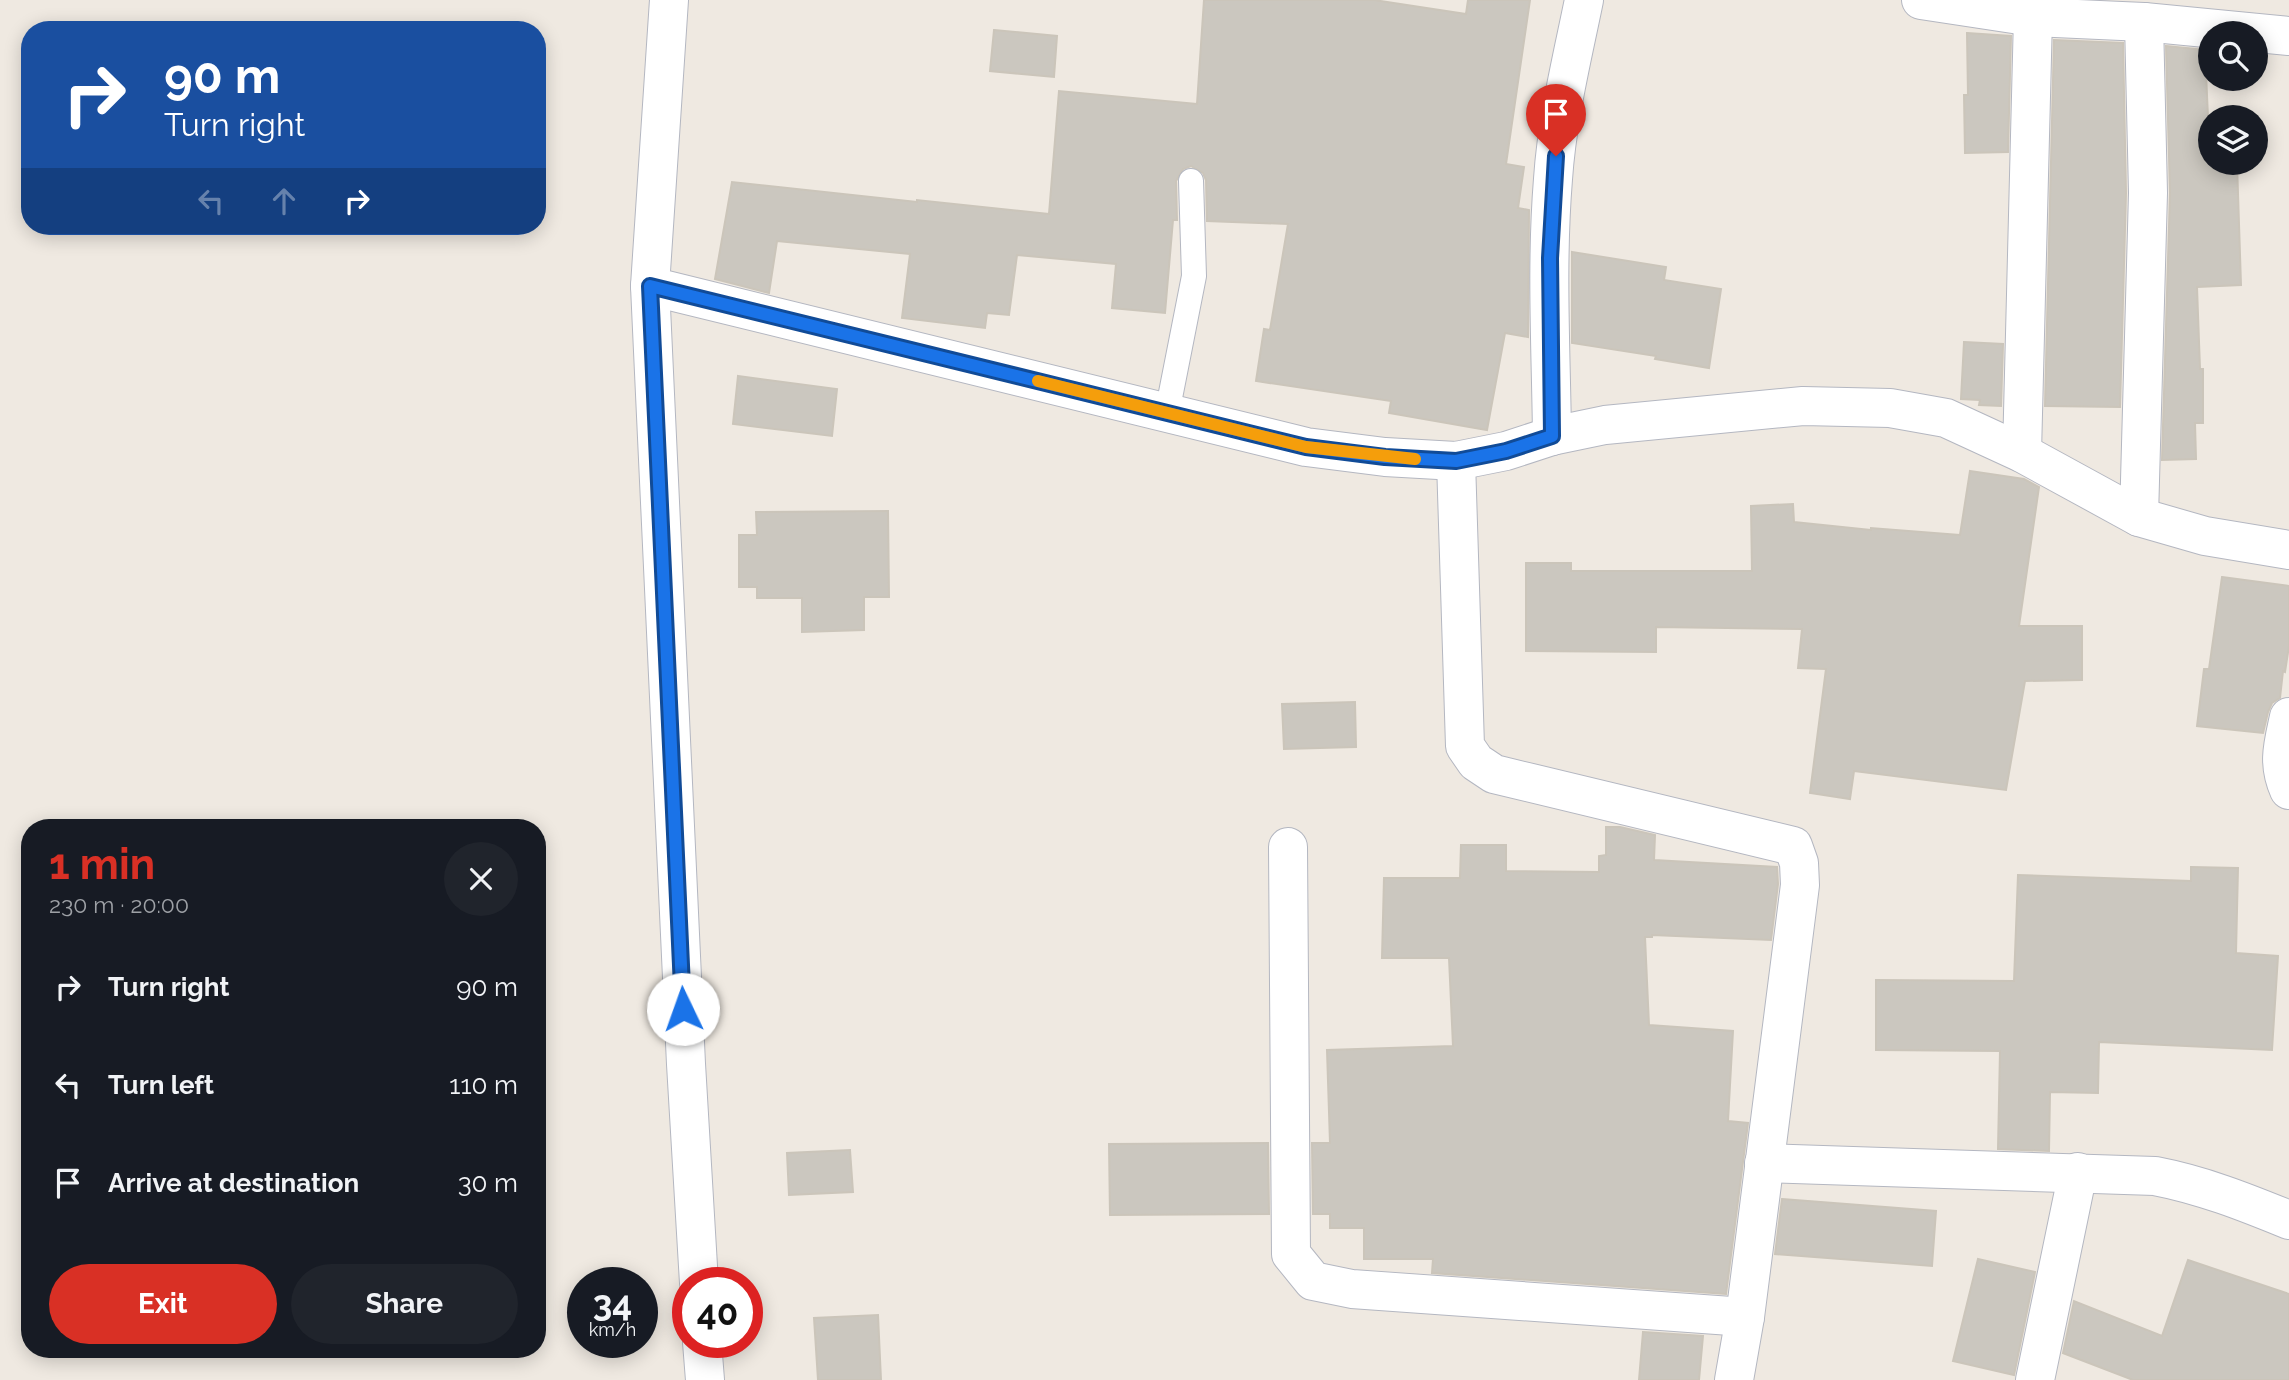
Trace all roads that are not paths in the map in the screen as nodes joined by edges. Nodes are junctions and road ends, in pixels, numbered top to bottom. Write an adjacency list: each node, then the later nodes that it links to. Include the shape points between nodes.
1 (669, 0): 8 (street)
2 (1584, 0): 10 (street, via 1553,178)
3 (1921, 0): 4 (street)
4 (2033, 17): 5 (street); 11 (street)
5 (2144, 22): 6 (street); 13 (street, via 2148,193)
6 (2289, 36)
7 (1191, 181): 9 (lane, via 1194,276)
8 (650, 286): 9 (street); 21 (street)
9 (1167, 414): 12 (street, via 1306,447)
10 (1552, 436): 11 (street, via 1605,425 1803,406 1889,408 1947,418); 12 (street)
11 (2022, 453): 13 (street)
12 (1456, 461): 18 (street, via 1465,746 1476,762 1494,774 1793,846 1800,886)
13 (2139, 517): 14 (street, via 2205,536)
14 (2289, 550)
15 (2289, 717): 16 (street, via 2282,773)
16 (2289, 790)
17 (1288, 847): 22 (street, via 1291,1254 1313,1281 1352,1289)
18 (1765, 1163): 19 (street); 22 (street)
19 (2078, 1172): 20 (street, via 2155,1175 2183,1181); 26 (street)
20 (2289, 1220)
21 (698, 1267)
22 (1745, 1317): 25 (street)
23 (703, 1358): 24 (street)
24 (705, 1380)
25 (1734, 1380)
26 (2035, 1380)

